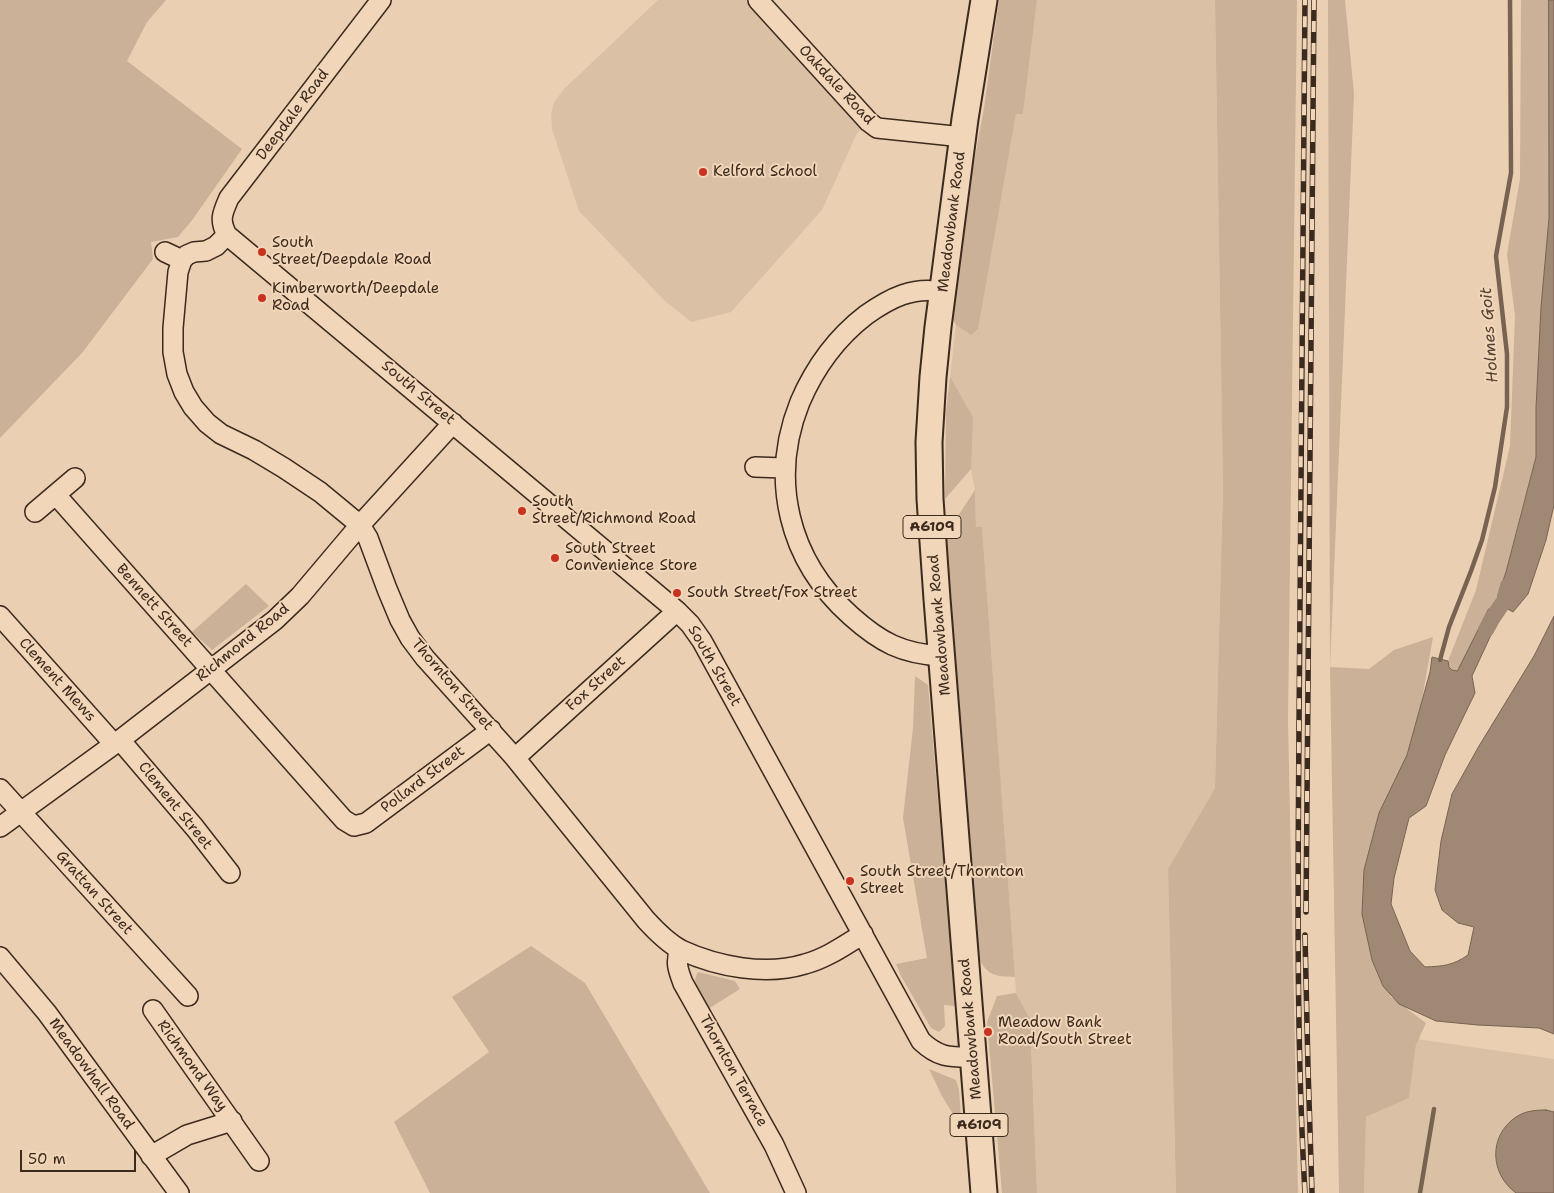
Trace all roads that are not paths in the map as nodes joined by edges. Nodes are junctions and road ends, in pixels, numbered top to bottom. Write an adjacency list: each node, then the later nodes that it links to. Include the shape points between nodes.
1 (380, 0): 5 (street, Deepdale Road, via 228,198 222,219)
2 (758, 0): 4 (street, Oakdale Road, via 877,128)
3 (984, 0): 4 (main road, Meadowbank Road / A6109)
4 (963, 137): 8 (main road, Meadowbank Road / A6109)
5 (228, 235): 7 (street, via 216,246 194,252); 9 (street, South Street)
6 (165, 252): 7 (street)
7 (182, 260): 15 (street, Thornton Street, via 178,272 173,352 177,374 193,407 221,434 284,468 320,492)
8 (943, 292): 11 (street, via 929,289 912,291 891,299 839,338 805,390 788,439); 18 (main road, Meadowbank Road / A6109, via 929,442)
9 (453, 423): 15 (street, Richmond Road); 16 (street, South Street)
10 (756, 467): 11 (street)
11 (785, 468): 18 (street, via 791,524 808,562 837,604 866,629 902,650)
12 (75, 478): 13 (street)
13 (56, 495): 14 (street); 19 (street, Bennett Street)
14 (35, 512)
15 (360, 526): 19 (street, Richmond Road, via 300,596); 20 (street, Thornton Street, via 410,638)
16 (677, 610): 22 (street, Fox Street); 28 (street, South Street, via 702,641)
17 (0, 616): 21 (street, Clement Mews)
18 (942, 656): 33 (main road, Meadowbank Road / A6109)
19 (211, 670): 21 (street, Richmond Road); 25 (street, Bennett Street, via 344,820)
20 (491, 730): 22 (street, Thornton Street); 25 (street, Pollard Street, via 366,823)
21 (117, 742): 24 (street, Richmond Road); 27 (street, Clement Street, via 195,828)
22 (515, 758): 29 (street, Thornton Street, via 646,920)
23 (0, 789): 24 (street, Grattan Street)
24 (20, 812): 26 (street, Richmond Road); 31 (street, Grattan Street)
25 (354, 826)
26 (0, 827)
27 (230, 873)
28 (863, 934): 29 (street, Thornton Street, via 827,956 783,969 728,965); 33 (street, South Street, via 921,1041 942,1055)
29 (680, 949): 38 (street, Thornton Terrace, via 677,968 683,982 774,1145)
30 (0, 957): 35 (street, Meadowhall Road, via 47,1013)
31 (188, 996)
32 (152, 1010): 34 (street, Richmond Way)
33 (973, 1057): 39 (main road, Meadowbank Road / A6109)
34 (232, 1121): 35 (street, Richmond Way, via 187,1135); 36 (street, Richmond Way)
35 (151, 1156): 37 (street, Meadowhall Road)
36 (259, 1161)
37 (179, 1193)
38 (796, 1193)
39 (984, 1193)

